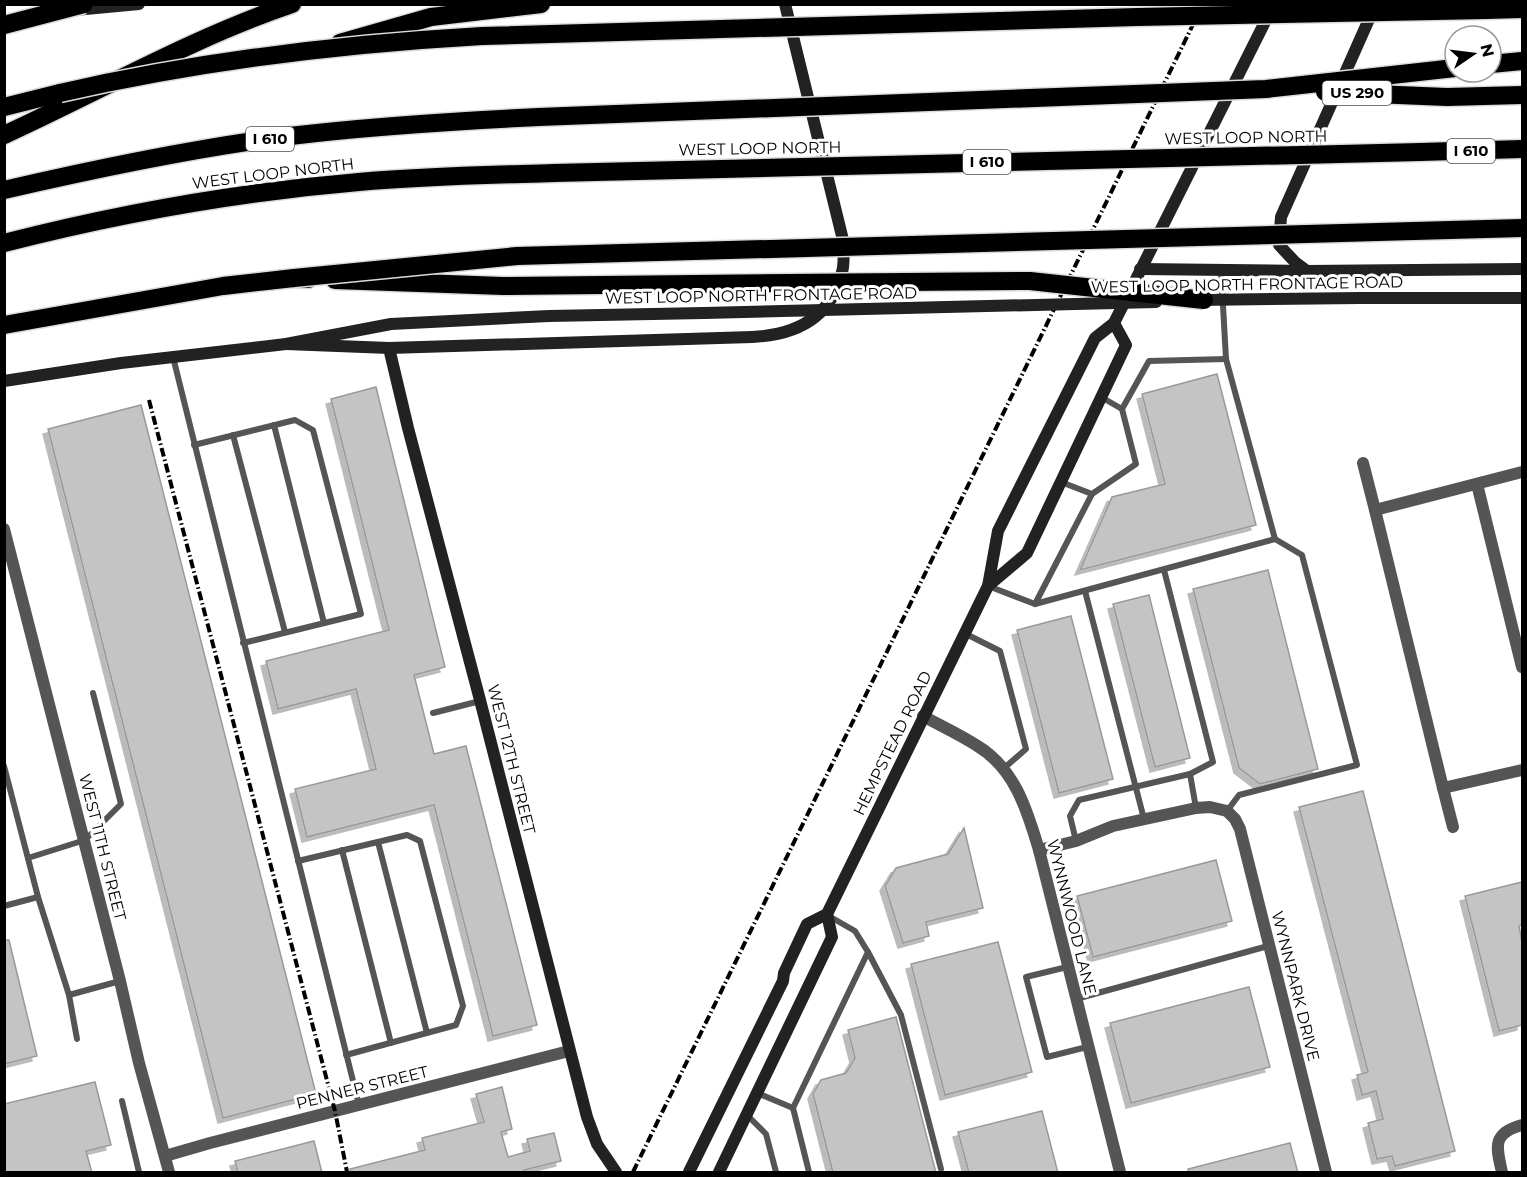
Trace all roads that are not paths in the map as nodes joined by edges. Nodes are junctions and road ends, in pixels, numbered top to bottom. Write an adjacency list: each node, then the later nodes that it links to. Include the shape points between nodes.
1 (84, 4): 10 (highway, bridge)
2 (140, 4): 9 (main road)
3 (292, 4): 18 (highway, via 189,46)
4 (541, 4): 11 (highway, bridge, via 431,17)
5 (785, 4): 33 (main road, via 843,240 843,271 832,299 822,311 794,330 775,336)
6 (1274, 4): 23 (main road, HEMPSTEAD ROAD)
7 (1376, 4): 26 (main road, via 1281,217 1279,245)
8 (1522, 9): 11 (highway, bridge, via 482,36)
9 (4, 16)
10 (4, 25)
11 (319, 49): 17 (highway, bridge, via 125,78)
12 (1522, 61): 13 (highway)
13 (1503, 63)
14 (1443, 69): 15 (highway, WEST LOOP NORTH / I 610, bridge)
15 (1266, 89): 16 (highway, US 290, bridge, via 1447,97); 20 (highway, WEST LOOP NORTH / I 610, bridge, via 422,122 178,153)
16 (1522, 95)
17 (4, 106)
18 (4, 135)
19 (1522, 149): 22 (highway, WEST LOOP NORTH / I 610, bridge, via 452,176 286,189 163,208)
20 (4, 190)
21 (1522, 228): 27 (highway, bridge, via 517,256)
22 (4, 243)
23 (1140, 269): 25 (main road); 30 (main road, HEMPSTEAD ROAD)
24 (1522, 269): 26 (main road)
25 (1221, 270): 26 (main road); 35 (lane)
26 (1307, 271)
27 (294, 278): 29 (highway, bridge, via 503,286 1030,280); 31 (highway, via 224,286)
28 (1522, 298): 29 (main road, WEST LOOP NORTH FRONTAGE ROAD, bridge)
29 (1204, 300): 32 (main road, WEST LOOP NORTH FRONTAGE ROAD, bridge, via 549,316 391,324)
30 (1114, 323): 37 (main road, HEMPSTEAD ROAD, via 1126,345); 51 (main road, HEMPSTEAD ROAD, via 1095,338 998,531)
31 (4, 325)
32 (286, 345): 33 (main road); 34 (main road, WEST LOOP NORTH FRONTAGE ROAD)
33 (389, 348): 60 (main road, WEST 12TH STREET)
34 (173, 357): 36 (main road, WEST LOOP NORTH FRONTAGE ROAD); 41 (lane)
35 (1226, 359): 38 (lane, via 1149,361); 49 (lane)
36 (4, 381)
37 (1101, 397): 38 (lane); 44 (main road, HEMPSTEAD ROAD)
38 (1122, 409): 46 (lane, via 1136,465)
39 (274, 425): 40 (lane); 54 (lane); 54 (lane, via 295,420 313,430 361,614)
40 (233, 435): 41 (lane); 55 (lane)
41 (194, 445): 57 (lane)
42 (1363, 463): 47 (street)
43 (1522, 472): 45 (street)
44 (1061, 482): 46 (lane); 51 (main road, HEMPSTEAD ROAD, via 1027,553)
45 (1477, 484): 47 (street); 58 (street)
46 (1092, 494): 53 (lane)
47 (1375, 510): 68 (street)
48 (4, 529): 73 (street, WEST 11TH STREET)
49 (1275, 539): 50 (lane); 70 (lane, via 1302,555 1357,765 1239,795)
50 (1164, 570): 52 (lane); 66 (lane, via 1213,762)
51 (988, 586): 53 (lane); 56 (main road, HEMPSTEAD ROAD)
52 (1085, 591): 53 (lane); 67 (lane)
53 (1035, 604)
54 (324, 623): 55 (lane)
55 (285, 633): 57 (lane)
56 (964, 633): 62 (main road, HEMPSTEAD ROAD); 64 (lane, via 1000,651 1026,749)
57 (243, 643): 79 (lane)
58 (1522, 667)
59 (93, 693): 73 (lane, via 121,804)
60 (480, 700): 61 (lane); 93 (main road, WEST 12TH STREET)
61 (433, 713)
62 (923, 716): 64 (street, WYNNWOOD LANE, via 978,746); 82 (main road, HEMPSTEAD ROAD)
63 (4, 766): 78 (lane)
64 (1003, 769): 77 (street, WYNNWOOD LANE, via 1026,807)
65 (1522, 770): 68 (street)
66 (1190, 774): 67 (lane); 69 (lane)
67 (1136, 786): 71 (lane); 74 (lane, via 1079,800 1071,816)
68 (1443, 788): 72 (street)
69 (1196, 807): 70 (street); 71 (street)
70 (1227, 811): 83 (street, WYNNPARK DRIVE, via 1240,829)
71 (1144, 819): 74 (street)
72 (1453, 826)
73 (85, 840): 78 (lane); 86 (street, WEST 11TH STREET)
74 (1076, 841): 77 (street)
75 (378, 842): 76 (lane); 89 (lane); 89 (lane, via 407,835 420,841 463,1006 456,1025)
76 (342, 850): 79 (lane); 91 (lane)
77 (1039, 850): 85 (street, WYNNWOOD LANE)
78 (28, 858): 80 (lane)
79 (298, 861): 94 (lane)
80 (38, 897): 81 (lane); 87 (lane)
81 (4, 906)
82 (827, 914): 84 (lane, via 855,931); 95 (main road, via 832,937); 106 (main road, HEMPSTEAD ROAD, via 807,924)
83 (1269, 946): 88 (lane); 111 (street, WYNNPARK DRIVE)
84 (868, 952): 98 (lane); 102 (lane, via 901,1015)
85 (1067, 967): 88 (street, WYNNWOOD LANE); 92 (lane, via 1026,977 1047,1057)
86 (120, 981): 87 (lane); 101 (street, WEST 11TH STREET)
87 (69, 995): 90 (lane)
88 (1075, 999): 92 (street, WYNNWOOD LANE)
89 (427, 1033): 91 (lane)
90 (77, 1039)
91 (391, 1042): 94 (lane)
92 (1087, 1047): 110 (street, WYNNWOOD LANE)
93 (569, 1051): 97 (street, PENNER STREET); 105 (main road, WEST 12TH STREET, via 597,1144)
94 (346, 1054): 97 (lane)
95 (757, 1093): 98 (lane); 99 (main road)
96 (122, 1101): 103 (lane)
97 (359, 1105): 101 (street, PENNER STREET)
98 (793, 1108): 109 (lane)
99 (747, 1115): 107 (main road); 108 (lane, via 766,1134)
100 (1522, 1125): 112 (street, via 1509,1129 1497,1143)
101 (165, 1156): 104 (street, WEST 11TH STREET)
102 (940, 1169)
103 (139, 1173)
104 (169, 1173)
105 (616, 1173)
106 (689, 1173)
107 (719, 1173)
108 (776, 1173)
109 (809, 1173)
110 (1120, 1173)
111 (1326, 1173)
112 (1502, 1173)

